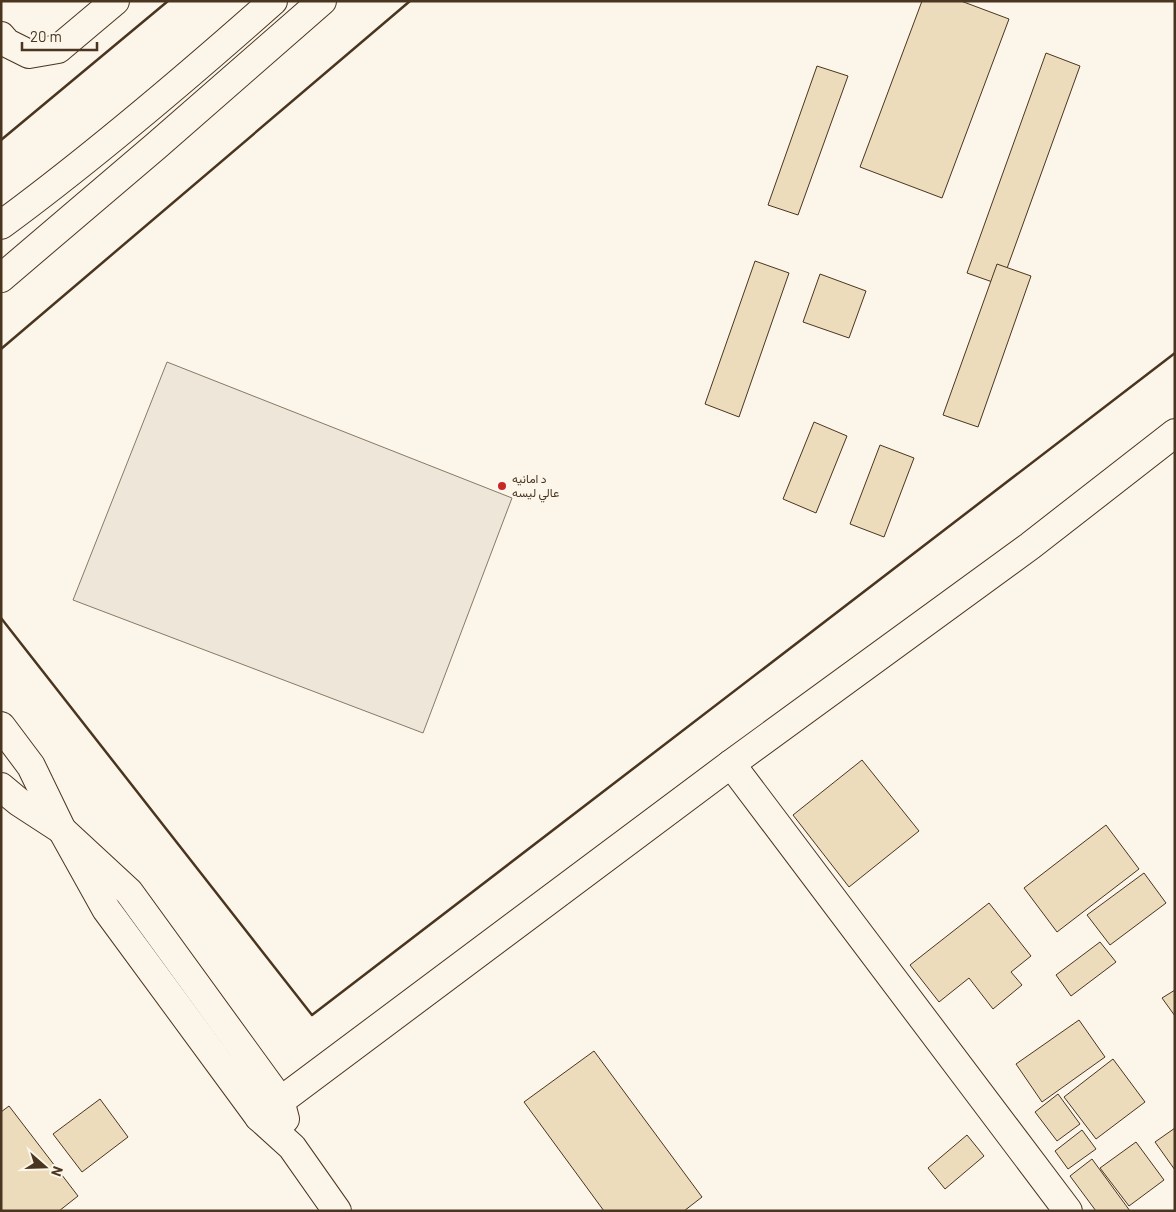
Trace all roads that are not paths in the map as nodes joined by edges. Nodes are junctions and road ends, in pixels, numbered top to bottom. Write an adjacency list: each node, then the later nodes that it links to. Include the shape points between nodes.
1 (115, 1): 4 (street, via 58,49 29,54)
2 (273, 1): 5 (street, via 160,99)
3 (322, 1): 6 (street)
4 (1, 36)
5 (1, 225)
6 (1, 278)
7 (1175, 433): 9 (street, via 1030,546)
8 (1, 726): 11 (street, via 31,766)
9 (731, 764): 12 (street); 16 (street)
10 (1, 787): 11 (street)
11 (62, 830): 12 (street, via 129,892); 13 (street, via 106,909)
12 (280, 1100): 13 (street); 14 (street)
13 (258, 1117): 14 (street)
14 (292, 1147): 15 (street)
15 (337, 1211)
16 (1068, 1211)

